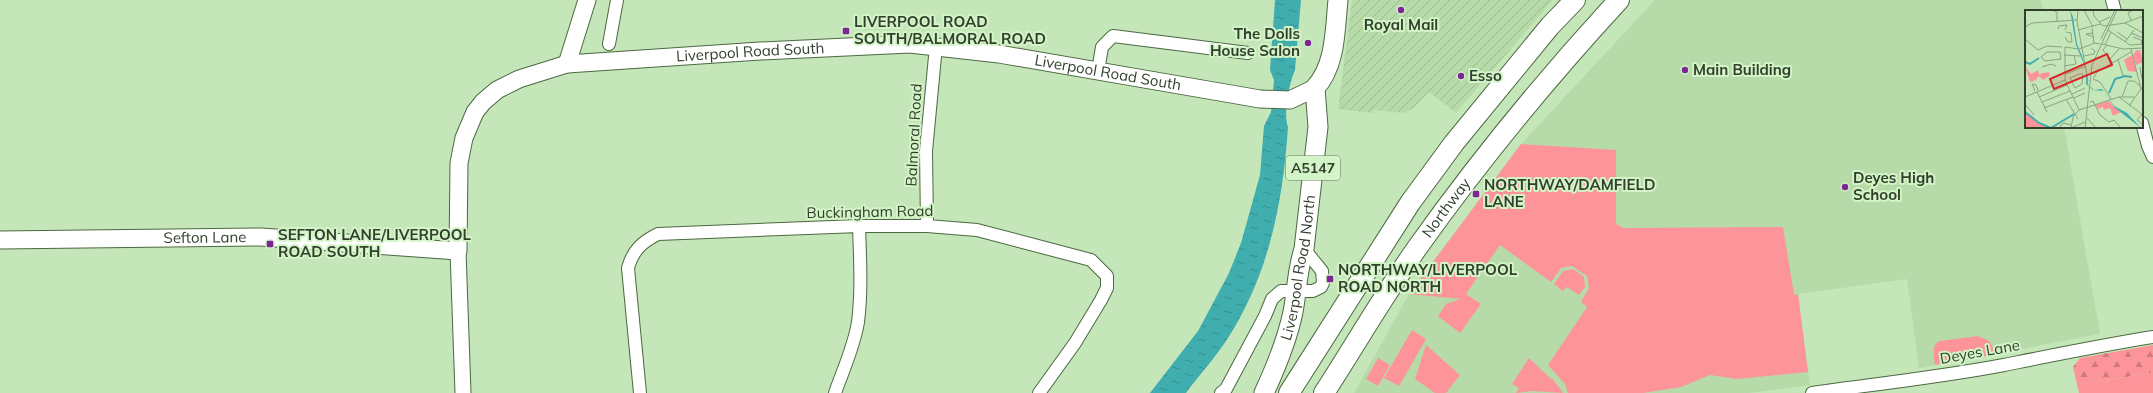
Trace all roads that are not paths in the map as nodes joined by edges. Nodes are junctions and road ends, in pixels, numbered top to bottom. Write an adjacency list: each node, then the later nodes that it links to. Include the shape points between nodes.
1 (587, 0): 11 (main road)
2 (617, 0): 8 (street)
3 (1338, 0): 13 (main road, via 1332,54 1325,77)
4 (1575, 0): 30 (highway, Northway, via 1550,26 1454,143 1414,197)
5 (1619, 0): 31 (highway, Northway, via 1500,137 1417,249)
6 (2112, 0): 7 (street)
7 (2115, 10)
8 (609, 44)
9 (936, 46): 11 (main road, Liverpool Road South, via 887,44); 12 (main road, Liverpool Road South); 17 (street, Balmoral Road, via 926,151)
10 (1248, 53): 12 (street, via 1113,36 1102,47)
11 (567, 64): 20 (main road, Liverpool Road South, via 519,79 497,90 476,112 464,138 460,156)
12 (1098, 71): 13 (main road, Liverpool Road South, via 1260,99 1290,100)
13 (1315, 88): 19 (main road, Liverpool Road North / A5147, via 1318,127)
14 (2143, 127): 15 (street)
15 (2153, 157)
16 (859, 226): 17 (street, Buckingham Road); 25 (street, Buckingham Road, via 658,234 647,239 632,255 628,268); 26 (street, via 861,287 857,324 849,356)
17 (927, 226): 27 (street, Buckingham Road, via 977,230 1084,258 1091,260 1107,276 1107,288 1101,300 1075,343)
18 (0, 240): 20 (main road, Sefton Lane, via 261,237)
19 (1304, 249): 21 (main road, Liverpool Road North / A5147); 21 (street, via 1312,262 1322,271 1323,283 1313,291)
20 (458, 251): 24 (street, Liverpool Road South)
21 (1295, 290): 28 (street, via 1281,291 1272,299 1226,389); 29 (main road, Liverpool Road North / A5147, via 1288,334)
22 (2153, 337): 23 (street, Deyes Lane, via 2069,350)
23 (1893, 388): 32 (street, Deyes Lane)
24 (463, 393)
25 (640, 393)
26 (835, 393)
27 (1039, 393)
28 (1221, 393)
29 (1264, 393)
30 (1289, 393)
31 (1324, 393)
32 (1812, 393)

